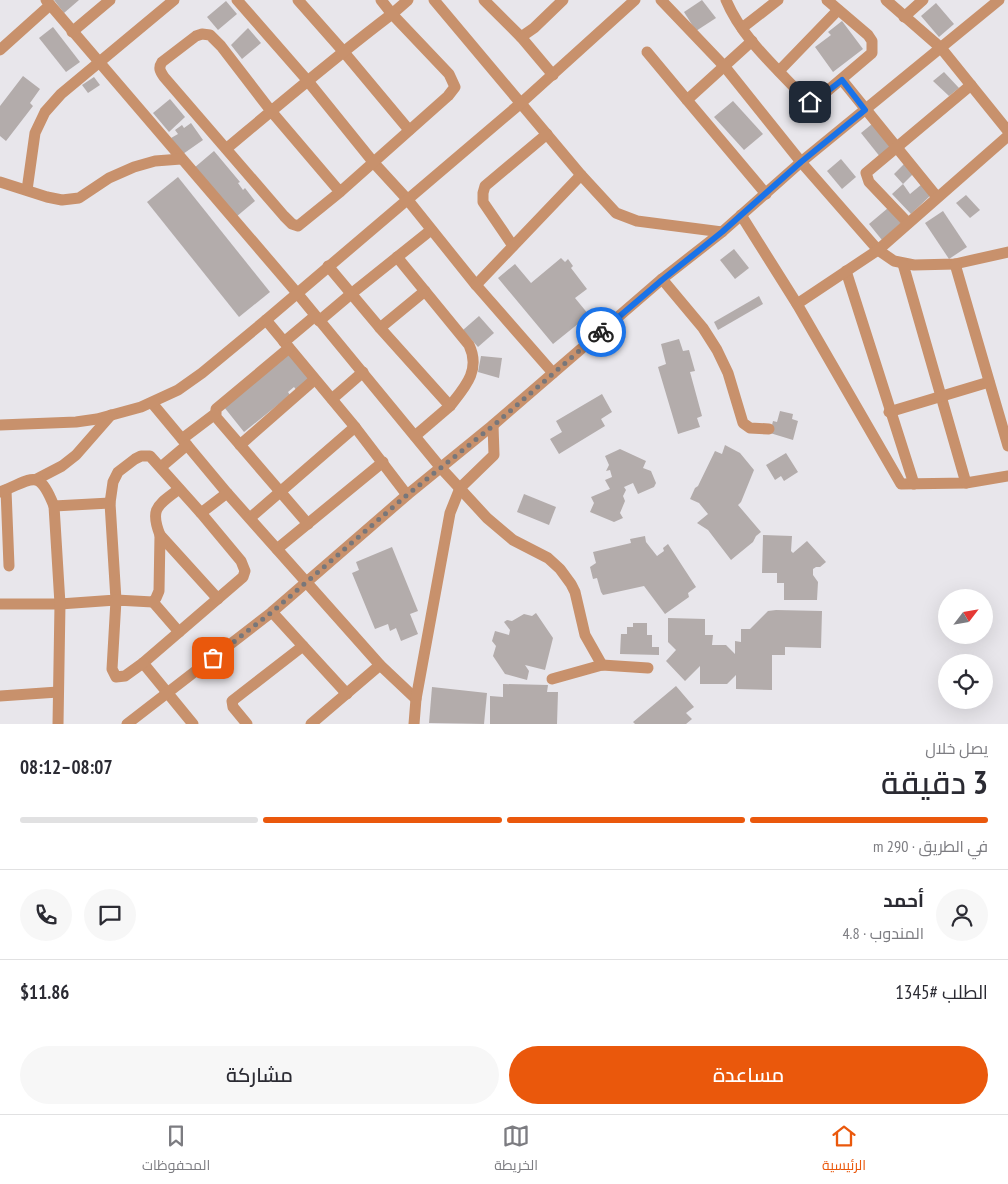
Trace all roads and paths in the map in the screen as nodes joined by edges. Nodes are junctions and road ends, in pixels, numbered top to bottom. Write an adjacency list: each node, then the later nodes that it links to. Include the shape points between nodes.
1 (174, 0): 30 (street)
2 (237, 0): 34 (street)
3 (298, 0): 28 (street)
4 (381, 0): 20 (street)
5 (408, 0): 20 (street)
6 (434, 0): 38 (street)
7 (563, 0): 24 (street)
8 (635, 0): 33 (street)
9 (661, 0): 31 (street)
10 (726, 0): 22 (street)
11 (778, 0): 22 (street)
12 (827, 0): 19 (street)
13 (886, 0): 21 (street)
14 (923, 0): 21 (street)
15 (999, 0): 26 (street)
16 (106, 1): 23 (street)
17 (48, 2): 23 (street); 27 (street)
18 (491, 2): 24 (street)
19 (838, 10): 32 (street); 35 (street, via 868,35 873,46 872,53)
20 (392, 14): 28 (street); 41 (street, via 455,83 448,96)
21 (904, 16): 26 (street)
22 (742, 28): 25 (street)
23 (72, 32): 30 (street)
24 (521, 38): 33 (street)
25 (752, 41): 31 (street); 32 (street)
26 (941, 48): 36 (street); 39 (street)
27 (0, 50)
28 (343, 51): 34 (street); 41 (street)
29 (647, 52): 37 (street)
30 (98, 62): 47 (street); 52 (street, via 45,112 35,133)
31 (725, 67): 37 (street); 49 (street)
32 (779, 70): 35 (street, via 810,102)
33 (553, 75): 38 (street)
34 (307, 80): 40 (street); 48 (street)
35 (842, 80): 39 (street)
36 (971, 85): 42 (street); 45 (street)
37 (687, 100): 54 (street)
38 (521, 104): 43 (street); 56 (street)
39 (865, 110): 45 (street); 49 (street)
40 (271, 111): 46 (street); 46 (street, via 210,35 196,36 162,62 160,70 164,77); 53 (street)
41 (409, 130): 48 (street)
42 (1008, 131)
43 (547, 134): 50 (street); 61 (street, via 485,186 483,202)
44 (1008, 136): 55 (street)
45 (896, 148): 55 (street); 58 (street, via 868,170 866,176)
46 (226, 149): 53 (street, via 295,226 302,224)
47 (181, 159): 52 (street, via 134,167 109,178 79,198 47,198); 72 (street)
48 (374, 162): 53 (street); 56 (street)
49 (801, 162): 54 (street); 62 (street)
50 (581, 176): 60 (street, via 610,208 626,218); 61 (street)
51 (0, 182): 52 (street)
52 (27, 190)
53 (340, 192)
54 (766, 194): 57 (street)
55 (937, 197): 58 (street)
56 (407, 199): 59 (street); 67 (street)
57 (741, 216): 60 (street); 74 (street)
58 (908, 223): 62 (street)
59 (431, 230): 64 (street); 70 (street)
60 (722, 232): 69 (street)
61 (513, 246): 70 (street)
62 (878, 250): 65 (street); 68 (street)
63 (1008, 252): 66 (street)
64 (397, 257): 71 (street); 73 (street)
65 (903, 264): 66 (street); 83 (street)
66 (955, 264): 82 (street)
67 (328, 266): 72 (street); 73 (street)
68 (846, 271): 74 (street); 87 (street)
69 (662, 280): 80 (street); 93 (street, via 703,328 717,350 728,373 743,423 750,428)
70 (476, 285): 80 (street)
71 (425, 291): 77 (street); 86 (street, via 473,353 472,376)
72 (297, 293): 75 (street); 76 (street)
73 (351, 294): 75 (street); 77 (street)
74 (797, 304): 104 (street, via 901,484)
75 (317, 318): 78 (street); 79 (street)
76 (266, 320): 78 (street); 85 (street, via 202,373)
77 (380, 328): 86 (street)
78 (287, 345): 81 (street); 88 (street, via 216,409)
79 (363, 372): 84 (street); 94 (street)
80 (554, 373): 91 (street)
81 (314, 380): 84 (street); 96 (street)
82 (989, 382): 83 (street); 97 (street)
83 (941, 397): 87 (street); 103 (street)
84 (332, 399): 92 (street)
85 (152, 403): 89 (street); 95 (street)
86 (450, 406): 94 (street)
87 (890, 412): 104 (street)
88 (215, 414): 95 (street); 96 (street)
89 (112, 415): 90 (street, via 76,422); 102 (street, via 76,455)
90 (0, 425)
91 (494, 425): 100 (street); 105 (street, via 494,455)
92 (355, 427): 98 (street); 108 (street)
93 (769, 429)
94 (416, 436): 100 (street)
95 (185, 442): 99 (street); 109 (street)
96 (240, 445): 108 (street)
97 (1008, 446)
98 (383, 462): 110 (street); 115 (street)
99 (161, 467): 106 (street); 111 (street, via 146,455 118,472)
100 (441, 468): 105 (street); 110 (street)
101 (1008, 476): 103 (street)
102 (37, 480): 107 (street, via 29,479); 112 (street, via 47,489)
103 (966, 483): 104 (street)
104 (914, 484)
105 (460, 488): 130 (street, via 500,530 548,558 566,576 575,592 585,635); 137 (street, via 450,513)
106 (179, 489): 113 (street); 116 (street, via 155,511)
107 (3, 491): 118 (street)
108 (281, 492): 114 (street); 115 (street)
109 (227, 493): 113 (street); 114 (street)
110 (407, 495): 119 (street)
111 (110, 503): 112 (street); 121 (street)
112 (54, 506): 124 (street)
113 (201, 513): 120 (street, via 241,561 245,571)
114 (250, 518): 117 (street)
115 (308, 524): 117 (street)
116 (160, 535): 120 (street); 122 (street, via 159,591)
117 (277, 549): 119 (street)
118 (9, 566)
119 (306, 582): 125 (street); 129 (street)
120 (218, 599): 126 (street)
121 (116, 600): 122 (street); 124 (street); 128 (street, via 112,669 116,677 125,676)
122 (153, 602): 126 (street)
123 (0, 604): 124 (street)
124 (60, 604): 133 (street)
125 (272, 612): 127 (street); 134 (street)
126 (180, 632): 128 (street)
127 (303, 646): 135 (street); 142 (street, via 232,700 233,707)
128 (143, 663): 134 (street)
129 (380, 665): 135 (street); 137 (street)
130 (602, 665): 131 (street); 132 (street)
131 (648, 668)
132 (552, 678)
133 (58, 692): 136 (street); 140 (street)
134 (166, 693): 138 (street); 141 (street)
135 (347, 694): 139 (street)
136 (0, 696)
137 (416, 699): 143 (street)
138 (133, 722)
139 (314, 723)
140 (58, 724)
141 (193, 724)
142 (247, 724)
143 (414, 724)

